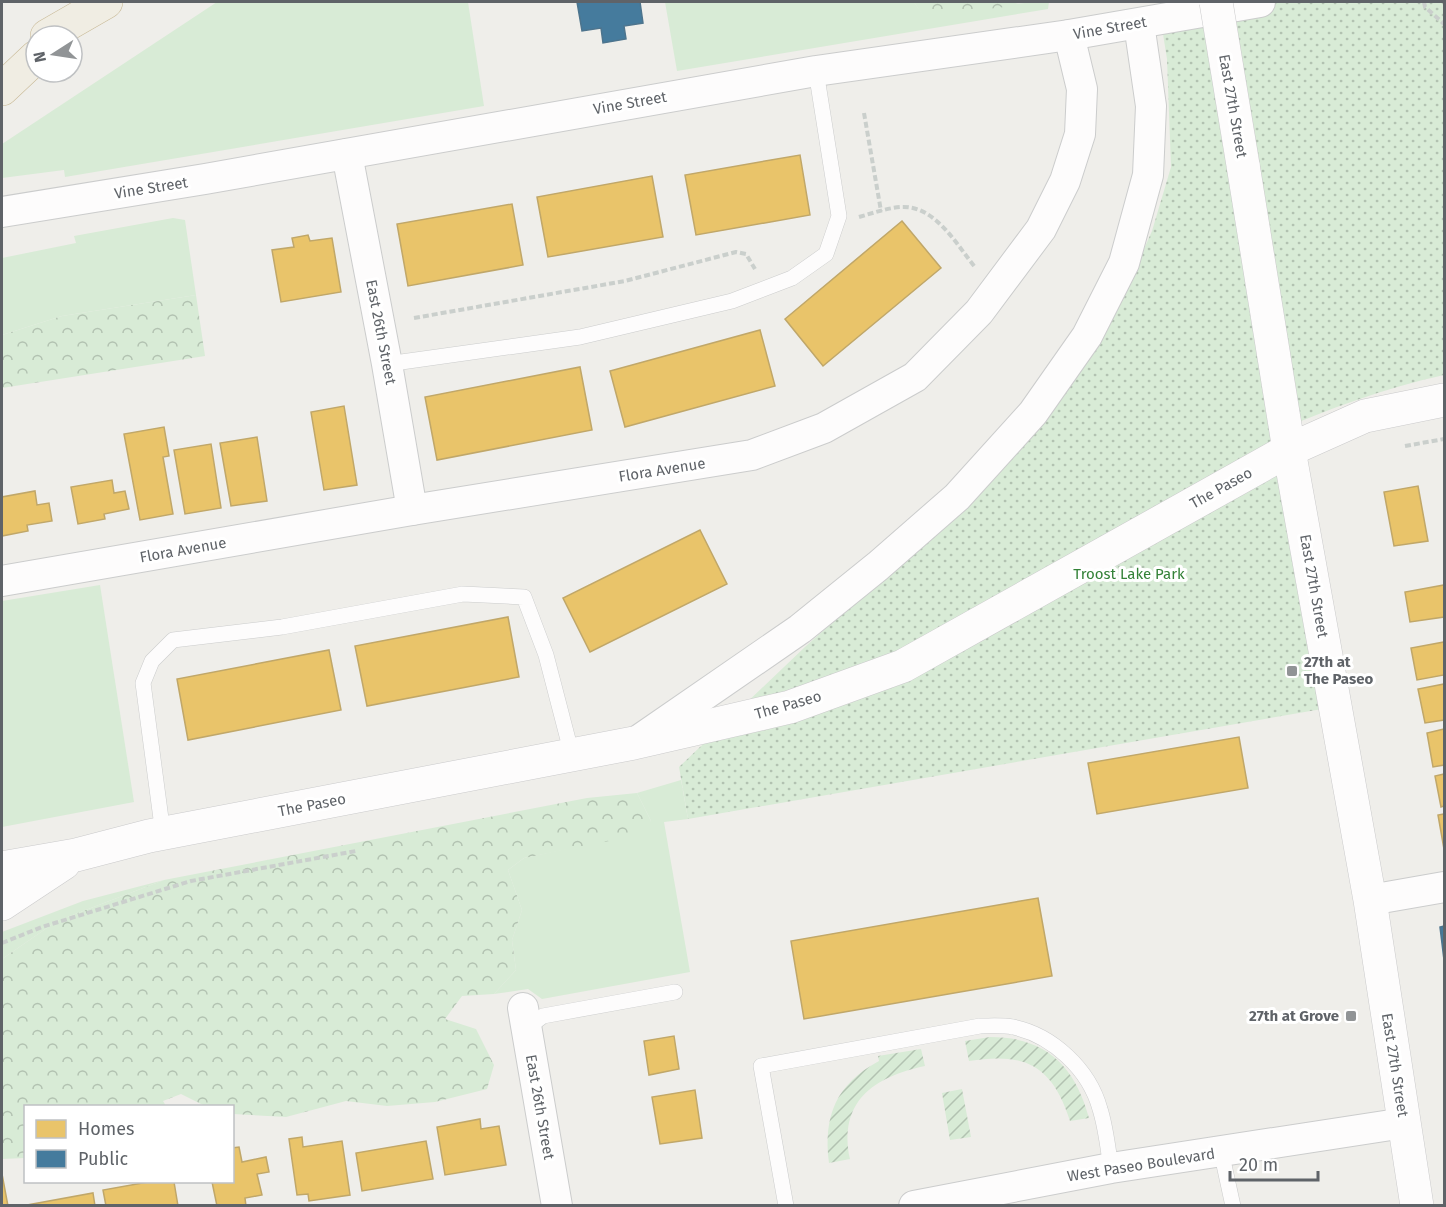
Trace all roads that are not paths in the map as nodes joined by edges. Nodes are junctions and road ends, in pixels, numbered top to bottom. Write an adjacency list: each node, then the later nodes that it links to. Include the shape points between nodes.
1 (1216, 2): 17 (main road, East 27th Street, bridge)
2 (1260, 2): 6 (street, Vine Street)
3 (95, 8): 4 (highway); 5 (highway)
4 (68, 24)
5 (74, 24)
6 (1139, 24): 7 (street, Vine Street); 20 (street, via 1150,106 1148,175 1124,263 1087,336 1034,414 957,497 878,566 800,629)
7 (1069, 35): 11 (street, Vine Street); 18 (street, Flora Avenue, via 1082,89 1080,134 1065,181 1041,229 980,312 915,376 824,428 752,455)
8 (24, 50): 9 (highway)
9 (2, 64)
10 (24, 68): 12 (highway)
11 (816, 71): 13 (street, Vine Street); 15 (lane, via 839,216 826,254 792,278 732,301 580,337)
12 (2, 89)
13 (347, 154): 14 (street, Vine Street); 15 (street, East 26th Street)
14 (2, 212)
15 (387, 364): 18 (street, East 26th Street)
16 (1444, 400): 17 (main road, The Paseo, via 1365,416)
17 (1289, 450): 20 (main road, The Paseo, via 903,666 790,707); 26 (main road, East 27th Street)
18 (412, 510): 19 (street, Flora Avenue)
19 (2, 581)
20 (634, 743): 21 (main road, The Paseo)
21 (572, 755): 22 (main road, The Paseo); 22 (lane, via 546,655 524,597 463,594 282,627 173,640 152,661 143,683)
22 (163, 834): 23 (main road, The Paseo)
23 (76, 855): 24 (main road, The Paseo); 27 (main road, The Paseo)
24 (2, 868)
25 (1444, 887): 26 (street)
26 (1370, 900): 30 (main road, East 27th Street)
27 (2, 904)
28 (675, 992): 29 (lane)
29 (525, 1018): 33 (street, East 26th Street)
30 (1404, 1123): 31 (street, West Paseo Boulevard); 37 (main road, East 27th Street)
31 (1221, 1151): 32 (street, West Paseo Boulevard); 36 (lane)
32 (1111, 1168): 34 (lane, via 1100,1108 1090,1084 1055,1045 1010,1027 980,1026 761,1066); 35 (street, West Paseo Boulevard)
33 (557, 1206)
34 (786, 1206)
35 (914, 1206)
36 (1233, 1206)
37 (1417, 1206)

